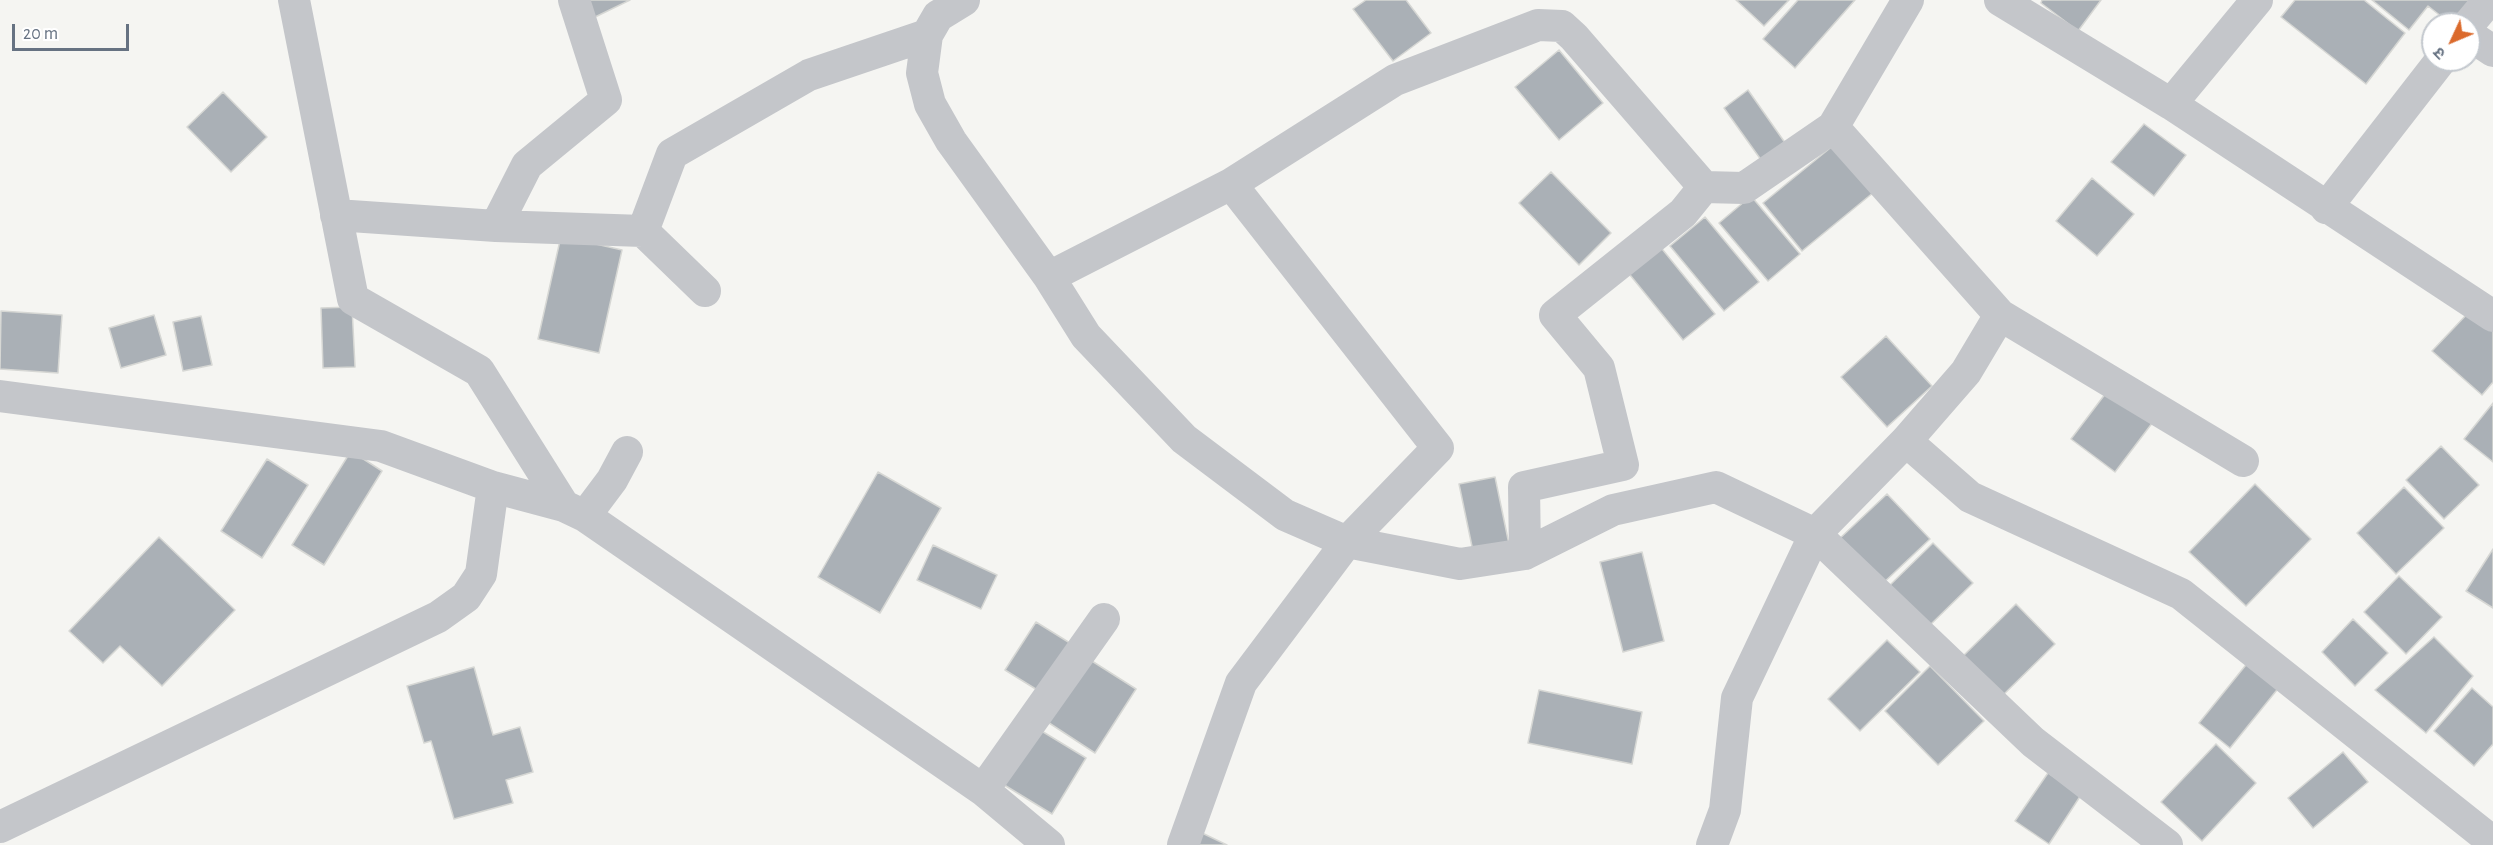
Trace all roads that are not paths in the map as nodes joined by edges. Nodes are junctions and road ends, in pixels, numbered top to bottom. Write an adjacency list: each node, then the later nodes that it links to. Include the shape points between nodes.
1 (294, 0): 16 (street)
2 (574, 0): 17 (street, via 606,100 527,165)
3 (964, 0): 9 (street, via 938,16)
4 (1908, 0): 12 (street)
5 (2000, 0): 11 (street)
6 (2257, 0): 11 (street)
7 (2489, 0): 8 (street)
8 (2479, 12)
9 (927, 35): 18 (street, via 809,75 672,154); 19 (street, via 922,73 930,104 951,141)
10 (2432, 72): 15 (street)
11 (2171, 104): 15 (street)
12 (1833, 127): 14 (street, via 1744,188); 21 (street)
13 (1231, 184): 14 (street, via 1395,80 1538,25 1562,26); 19 (street); 30 (street, via 1438,448)
14 (1704, 187): 31 (street, via 1683,213 1555,315 1599,368 1623,465 1524,487)
15 (2326, 208): 22 (street)
16 (336, 215): 17 (street); 28 (street, via 353,299 479,371)
17 (496, 226): 18 (street)
18 (643, 231): 20 (street)
19 (1049, 277): 30 (street, via 1086,336 1184,439 1285,515)
20 (705, 291)
21 (2000, 315): 24 (street, via 1966,372); 26 (street)
22 (2493, 316)
23 (0, 396): 27 (street, via 381,446)
24 (1906, 441): 29 (street); 39 (street, via 1970,497 2181,594 2483,834)
25 (627, 452): 28 (street, via 612,480)
26 (2243, 461)
27 (493, 487): 28 (street); 34 (street, via 481,574 466,597 438,617)
28 (575, 511): 33 (street)
29 (1815, 534): 31 (street, via 1716,487 1613,510); 37 (street, via 1737,698 1725,810); 38 (street, via 2033,742)
30 (1347, 542): 31 (street, via 1460,564); 36 (street, via 1241,683)
31 (1526, 554)
32 (1104, 618): 33 (street)
33 (983, 790): 35 (street)
34 (0, 827)
35 (1049, 845)
36 (1183, 845)
37 (1712, 845)
38 (2167, 845)
39 (2490, 845)

